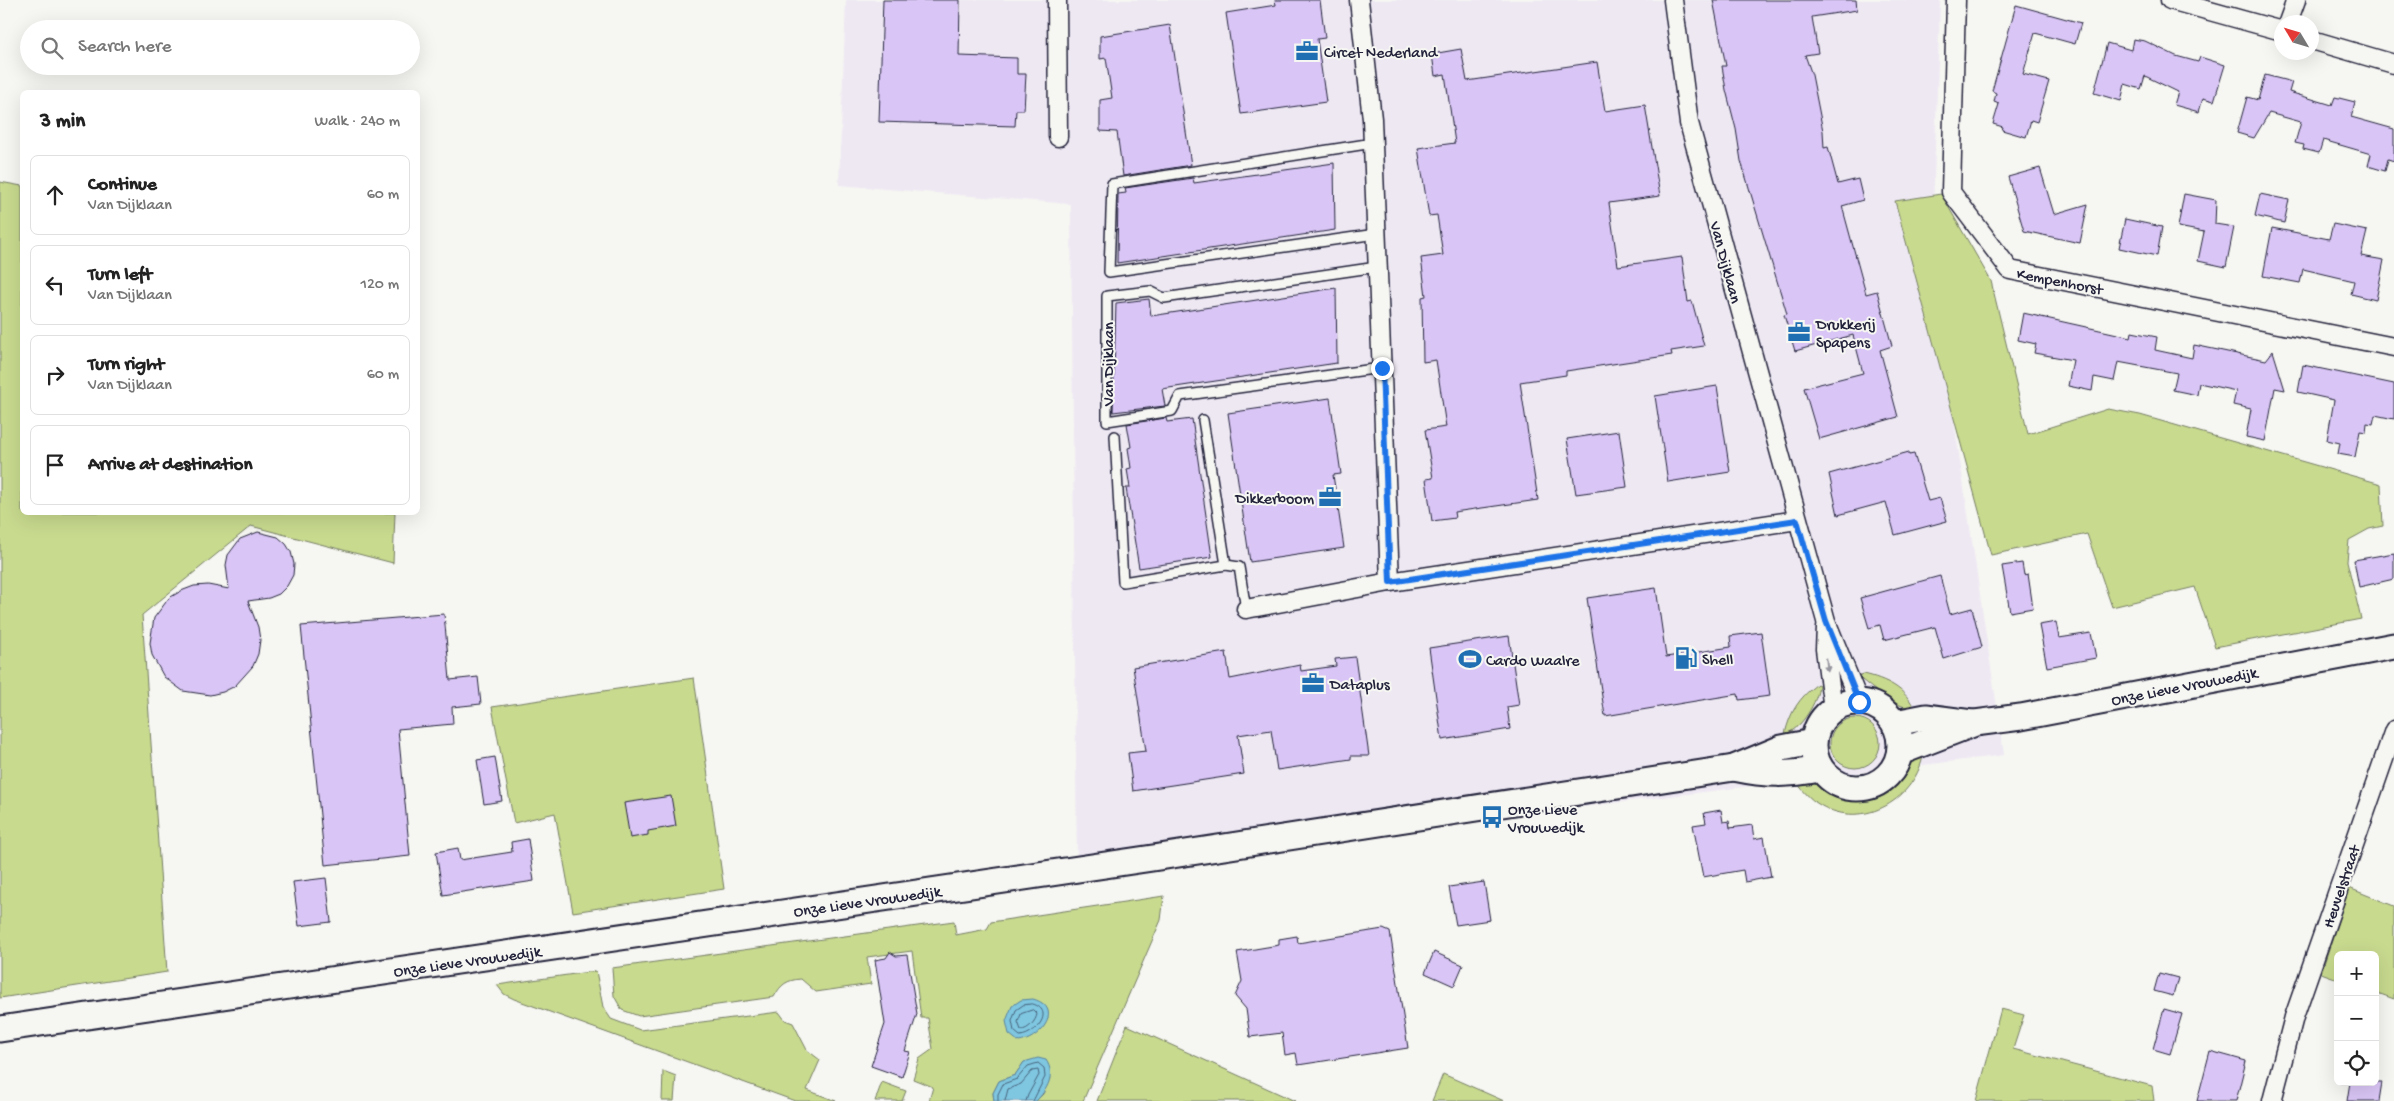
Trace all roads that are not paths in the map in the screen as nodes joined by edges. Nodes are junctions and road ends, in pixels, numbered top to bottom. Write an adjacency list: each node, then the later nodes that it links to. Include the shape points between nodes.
1 (1057, 0): 11 (street)
2 (1359, 0): 12 (street)
3 (1674, 0): 19 (street, Van Dijklaan, via 1689,123)
4 (1956, 0): 15 (street, Kempenhorst, via 1951,192 2010,270)
5 (2170, 0): 8 (street)
6 (2296, 0): 7 (street)
7 (2291, 15)
8 (2274, 29)
9 (2319, 42): 10 (street)
10 (2394, 64)
11 (1058, 137)
12 (1373, 143): 13 (street); 13 (lane, via 1112,184 1109,272)
13 (1376, 234): 14 (street)
14 (1377, 267): 16 (street); 16 (lane, Van Dijklaan, via 1164,298 1150,291 1107,296 1107,421 1172,411 1180,396)
15 (2394, 347)
16 (1382, 368): 21 (street)
17 (1204, 420): 20 (lane)
18 (1115, 436): 20 (lane, via 1123,582)
19 (1797, 520): 21 (street); 23 (street, Van Dijklaan)
20 (1226, 565): 22 (lane, via 1239,567)
21 (1390, 582): 22 (street)
22 (1246, 609)
23 (1826, 621): 25 (street, Van Dijklaan); 26 (street, Van Dijklaan, one-way to 26, via 1825,649)
24 (2394, 646): 28 (main road, Onze Lieve Vrouwedijk)
25 (1859, 702): 26 (main road, via 1844,703); 27 (main road, via 1885,712)
26 (1832, 709): 30 (main road, via 1816,730)
27 (1895, 723): 28 (main road, Onze Lieve Vrouwedijk, via 1926,717); 31 (main road, via 1900,737)
28 (1975, 723): 31 (main road, Onze Lieve Vrouwedijk)
29 (2394, 730): 35 (street, Heuvelstraat, via 2294,1017)
30 (1813, 742): 32 (main road, Onze Lieve Vrouwedijk, via 1782,748); 33 (main road)
31 (1900, 752): 33 (main road, via 1886,778 1873,786 1844,787 1830,780)
32 (1734, 768): 33 (main road, Onze Lieve Vrouwedijk, via 1788,775); 34 (main road, Onze Lieve Vrouwedijk)
33 (1820, 769)
34 (0, 1029)
35 (2272, 1101)

